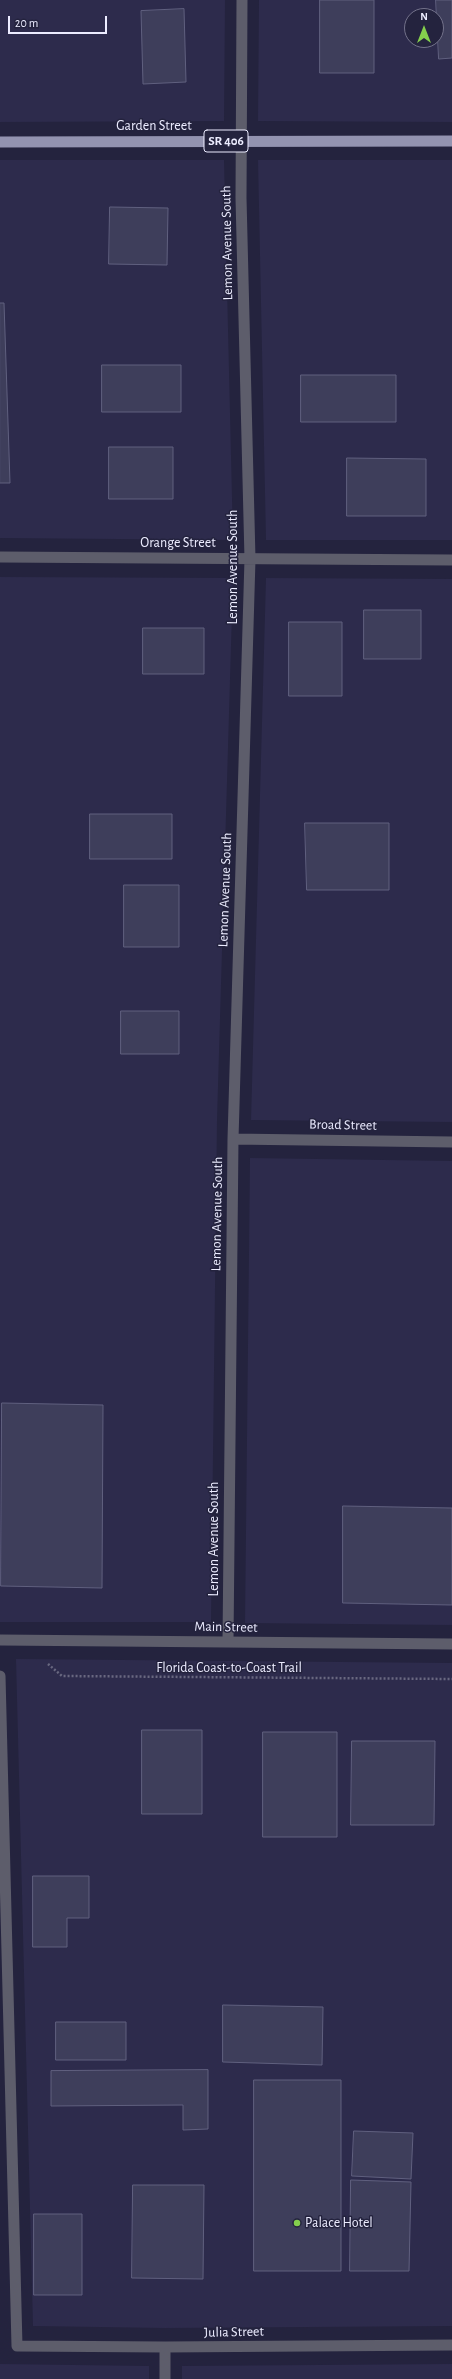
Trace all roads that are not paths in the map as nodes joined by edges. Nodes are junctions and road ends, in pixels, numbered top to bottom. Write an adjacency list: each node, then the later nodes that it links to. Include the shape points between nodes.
1 (242, 0): 2 (street, Lemon Avenue South)
2 (241, 140): 3 (main road, Garden Street / SR 406); 4 (main road, Garden Street / SR 406); 6 (street, Lemon Avenue South)
3 (452, 141)
4 (0, 142)
5 (0, 557): 6 (street, Orange Street)
6 (250, 559): 7 (street, Orange Street); 8 (street, Lemon Avenue South)
7 (452, 560)
8 (233, 1139): 9 (street, Broad Street); 11 (street, Lemon Avenue South)
9 (452, 1142)
10 (0, 1640): 11 (street, Main Street)
11 (228, 1641): 12 (street, Main Street)
12 (452, 1644)
13 (0, 1676): 15 (street, Julia Street, via 17,2346)
14 (452, 2345): 15 (street, Julia Street)
15 (166, 2347): 16 (street)
16 (165, 2379)

